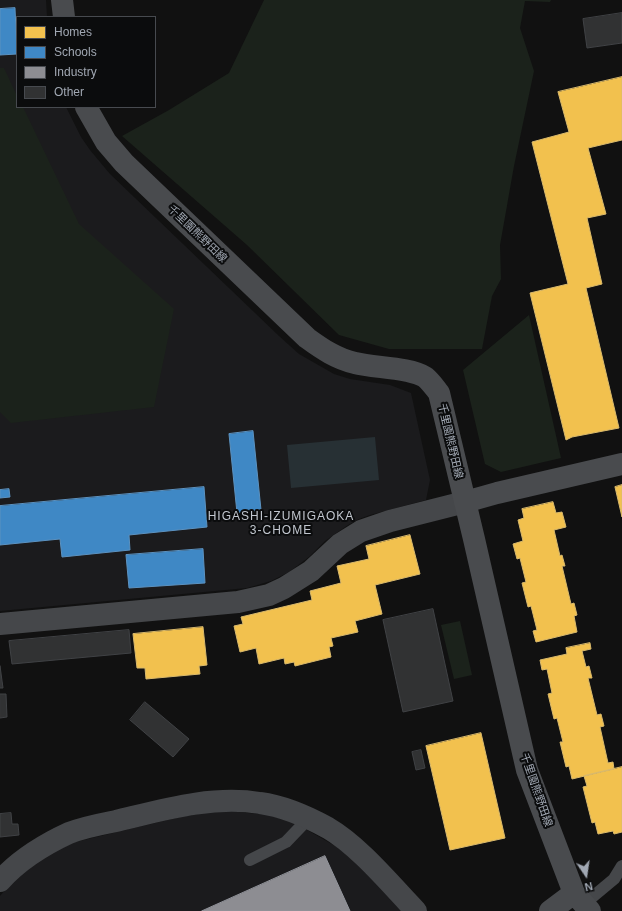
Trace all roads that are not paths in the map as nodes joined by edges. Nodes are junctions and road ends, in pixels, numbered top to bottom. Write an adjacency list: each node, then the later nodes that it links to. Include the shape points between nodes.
1 (62, 0): 2 (street)
2 (64, 16)
3 (87, 108): 5 (street, 千里園熊野田線, via 106,142 124,164 307,338 340,358 355,363 409,371 423,376 431,383 439,393)
4 (622, 464): 5 (street)
5 (465, 502): 6 (street, via 361,531 340,544 311,571 269,595 238,602); 11 (street, 千里園熊野田線, via 527,770)
6 (0, 624)
7 (308, 819): 8 (lane, via 286,842); 10 (street, via 276,806 247,801 217,801 175,808 71,832 32,853); 12 (street, via 328,828 344,840)
8 (250, 860)
9 (622, 866): 11 (lane, via 614,879)
10 (0, 881)
11 (582, 903): 13 (street)
12 (416, 911)
13 (550, 911)

